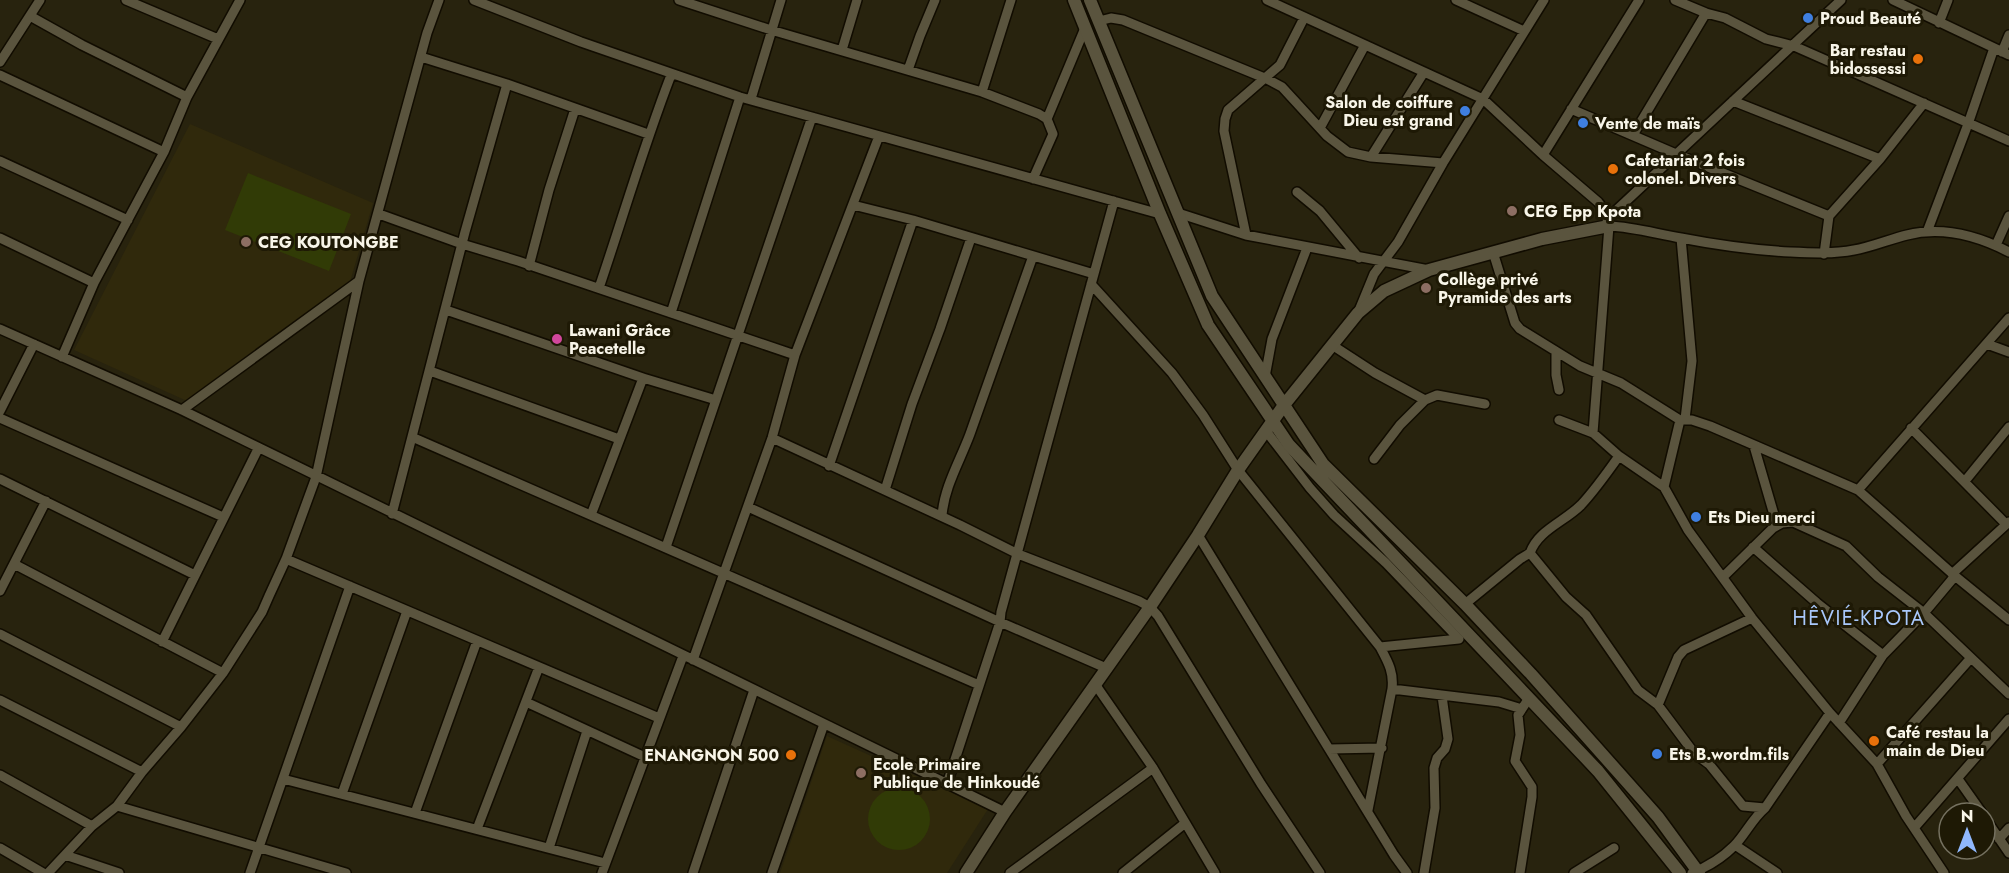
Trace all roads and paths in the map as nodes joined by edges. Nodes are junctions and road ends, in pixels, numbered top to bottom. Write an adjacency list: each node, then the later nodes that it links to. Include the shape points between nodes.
1 (40, 0): 26 (street)
2 (126, 0): 34 (street)
3 (240, 0): 34 (street)
4 (439, 0): 39 (street)
5 (474, 0): 22 (street)
6 (679, 0): 23 (street)
7 (781, 0): 31 (street)
8 (857, 0): 37 (street)
9 (936, 0): 41 (street)
10 (1011, 0): 47 (street)
11 (1074, 0): 30 (main road)
12 (1090, 0): 28 (main road)
13 (1267, 0): 24 (street)
14 (1293, 0): 24 (street)
15 (1456, 0): 32 (street)
16 (1544, 0): 32 (street)
17 (1639, 0): 55 (street)
18 (1675, 0): 25 (street)
19 (1841, 0): 36 (street)
20 (1893, 0): 29 (street)
21 (1948, 0): 29 (street)
22 (490, 3): 44 (street)
23 (711, 5): 31 (street)
24 (1290, 11): 27 (street)
25 (1706, 14): 36 (street); 61 (street)
26 (30, 16): 40 (street); 48 (street)
27 (1304, 18): 35 (street); 45 (street, via 1280,65)
28 (1099, 21): 45 (street, via 1123,20); 75 (main road)
29 (1939, 22): 38 (street)
30 (1085, 28): 57 (street); 77 (main road)
31 (771, 30): 37 (street); 50 (street)
32 (1524, 31): 51 (street)
33 (2009, 35): 38 (street)
34 (218, 39): 48 (street)
35 (1365, 45): 42 (street); 59 (street)
36 (1794, 46): 52 (street); 53 (street)
37 (842, 50): 41 (street)
38 (2002, 52): 58 (street)
39 (421, 57): 46 (street); 76 (street)
40 (0, 62)
41 (908, 70): 47 (street)
42 (1424, 72): 51 (street); 67 (street)
43 (0, 75): 64 (street)
44 (671, 75): 49 (street); 60 (street)
45 (1267, 79): 59 (street, via 1285,90); 84 (street, via 1228,110 1225,119 1224,131)
46 (507, 84): 54 (street); 88 (street)
47 (982, 92): 57 (street)
48 (187, 97): 64 (street)
49 (740, 97): 50 (street); 105 (street)
50 (750, 99): 56 (street)
51 (1483, 99): 66 (street); 70 (street)
52 (1733, 101): 65 (street); 68 (street)
53 (1924, 104): 58 (street); 68 (street)
54 (575, 109): 60 (street); 97 (street)
55 (1571, 109): 61 (street); 66 (street)
56 (812, 117): 62 (street); 109 (street)
57 (1047, 119): 71 (street, via 1053,134)
58 (1968, 124): 63 (street); 83 (street)
59 (1320, 128): 67 (street, via 1348,152)
60 (648, 134): 103 (street)
61 (1633, 135): 65 (street)
62 (879, 136): 71 (street); 74 (street)
63 (2009, 141)
64 (164, 152): 80 (street)
65 (1676, 154): 78 (street); 82 (street)
66 (1543, 155): 82 (street, via 1598,202)
67 (1371, 157): 70 (street)
68 (1880, 159): 78 (street)
69 (0, 161): 80 (street)
70 (1443, 163): 96 (street)
71 (1033, 178): 73 (street)
72 (1297, 192): 95 (street, via 1320,211)
73 (1114, 201): 77 (street); 99 (street)
74 (853, 206): 81 (street); 115 (street)
75 (1178, 213): 84 (street); 119 (main road, via 1212,296)
76 (379, 214): 88 (street); 100 (street)
77 (1160, 214): 131 (main road, via 1208,325)
78 (1829, 216): 93 (street)
79 (2009, 216): 89 (street)
80 (128, 220): 101 (street)
81 (913, 220): 86 (street); 142 (street)
82 (1608, 222): 87 (street); 91 (main road); 118 (street)
83 (1927, 232): 89 (street, via 1962,234); 93 (street)
84 (1246, 235): 90 (street)
85 (0, 238): 101 (street)
86 (972, 238): 94 (street); 148 (street)
87 (1681, 238): 93 (street); 130 (street, via 1692,360)
88 (462, 244): 97 (street); 104 (street)
89 (1996, 245): 92 (street)
90 (1307, 248): 95 (street); 119 (street, via 1272,339)
91 (1493, 252): 98 (main road); 113 (street, via 1517,327)
92 (2009, 252)
93 (1824, 254)
94 (1033, 256): 99 (street); 154 (street, via 947,490)
95 (1359, 258): 96 (street)
96 (1383, 262): 98 (street); 106 (street, via 1369,282)
97 (529, 266): 103 (street)
98 (1429, 270): 106 (main road, via 1384,291)
99 (1094, 274): 102 (street)
100 (359, 281): 126 (street); 144 (street)
101 (94, 283): 116 (street)
102 (1090, 284): 143 (street, via 1172,373); 162 (street)
103 (599, 288): 105 (street)
104 (446, 310): 117 (street); 120 (street)
105 (671, 313): 109 (street)
106 (1358, 313): 112 (main road)
107 (2009, 318): 111 (street)
108 (0, 330): 110 (street)
109 (738, 336): 115 (street); 122 (street)
110 (34, 344): 116 (street); 127 (street)
111 (1987, 344): 114 (street); 133 (street)
112 (1332, 345): 123 (street); 125 (main road)
113 (1556, 351): 118 (street); 121 (street)
114 (2009, 352)
115 (795, 355): 136 (street)
116 (62, 357): 126 (street)
117 (430, 371): 135 (street); 137 (street)
118 (1597, 374): 130 (street, via 1621,383); 134 (street)
119 (1264, 377): 125 (main road)
120 (643, 378): 122 (street); 137 (street)
121 (1559, 390)
122 (716, 400): 159 (street)
123 (1425, 400): 124 (street, via 1437,395); 141 (street)
124 (1485, 404)
125 (1284, 405): 131 (main road); 171 (main road, via 1323,464)
126 (182, 410): 139 (street)
127 (0, 411)
128 (0, 418): 155 (street)
129 (1559, 420): 134 (street)
130 (1682, 420): 138 (street, via 1710,426); 147 (street)
131 (1270, 427): 143 (main road); 181 (street, via 1327,507 1459,639); 196 (main road)
132 (2009, 427): 146 (street)
133 (1911, 428): 146 (street); 149 (street)
134 (1593, 433): 140 (street)
135 (412, 437): 152 (street); 153 (street)
136 (772, 438): 142 (street); 151 (street)
137 (619, 439): 153 (street)
138 (1754, 446): 149 (street); 157 (street)
139 (258, 448): 144 (street); 155 (street)
140 (1619, 456): 147 (street); 161 (street, via 1579,507 1539,538)
141 (1374, 459)
142 (829, 466): 148 (street)
143 (1238, 470): 158 (main road); 181 (street)
144 (316, 477): 152 (street); 163 (street)
145 (0, 479): 150 (street)
146 (1965, 481): 156 (street)
147 (1664, 487): 168 (street, via 1688,530)
148 (885, 490): 154 (street)
149 (1858, 490): 167 (street)
150 (46, 501): 164 (street); 166 (street)
151 (748, 507): 165 (street); 177 (street)
152 (392, 514): 183 (street)
153 (591, 515): 159 (street)
154 (942, 516): 162 (street)
155 (223, 517): 166 (street)
156 (2008, 523): 167 (street)
157 (1777, 525): 160 (street); 174 (street, via 1793,522 1841,543)
158 (1198, 535): 172 (main road); 206 (street)
159 (666, 547): 165 (street)
160 (1753, 547): 168 (street); 182 (street)
161 (1530, 553): 171 (street); 197 (street, via 1586,615 1634,684)
162 (1018, 554): 172 (street); 177 (street)
163 (286, 559): 169 (street); 187 (street, via 262,612)
164 (14, 564): 170 (street); 180 (street)
165 (723, 574): 183 (street); 189 (street)
166 (195, 575): 180 (street)
167 (1953, 575): 174 (street); 176 (street)
168 (1723, 577): 175 (street)
169 (350, 586): 173 (street); 212 (street)
170 (0, 591)
171 (1465, 603): 239 (main road, via 1658,817)
172 (1150, 607): 186 (main road); 251 (street)
173 (407, 611): 179 (street); 215 (street)
174 (1924, 613): 182 (street); 184 (street)
175 (1752, 618): 197 (street, via 1684,650); 198 (street)
176 (2009, 620)
177 (1000, 622): 186 (street); 189 (street)
178 (0, 634): 203 (street)
179 (477, 641): 185 (street); 222 (street)
180 (162, 642): 187 (street)
181 (1380, 647): 190 (street, via 1392,672)
182 (1882, 655): 201 (street)
183 (688, 658): 191 (street); 199 (street)
184 (1970, 658): 192 (street); 208 (street)
185 (539, 667): 195 (street); 199 (street)
186 (1106, 668): 188 (main road)
187 (223, 673): 203 (street)
188 (1095, 684): 209 (street); 221 (main road)
189 (979, 685): 214 (street)
190 (1392, 689): 193 (street); 205 (street)
191 (754, 690): 202 (street); 245 (street)
192 (2009, 694)
193 (1442, 696): 196 (street); 253 (street, via 1448,739 1434,768 1435,808)
194 (0, 700): 210 (street)
195 (526, 702): 204 (street); 227 (street)
196 (1526, 703): 254 (street, via 1518,716 1520,735 1515,761 1532,787 1532,798); 256 (main road, via 1598,771)
197 (1658, 705): 218 (street, via 1694,753 1709,764)
198 (1830, 713): 201 (street); 219 (street)
199 (659, 718): 207 (street)
200 (2009, 719): 213 (street)
201 (1839, 723): 208 (street)
202 (824, 724): 214 (street); 246 (street)
203 (181, 727): 210 (street)
204 (587, 731): 207 (street); 234 (street)
205 (1382, 748): 206 (street); 220 (street)
206 (1329, 749): 220 (street)
207 (645, 757): 238 (street)
208 (1877, 764): 225 (street)
209 (1153, 768): 223 (street); 248 (street)
210 (142, 772): 217 (street)
211 (0, 776): 224 (street)
212 (283, 778): 215 (street); 232 (street)
213 (1958, 779): 216 (street); 225 (street)
214 (947, 784): 221 (street)
215 (342, 794): 222 (street)
216 (1974, 801)
217 (117, 806): 224 (street); 232 (street)
218 (1743, 806): 219 (street); 228 (street)
219 (1765, 808): 228 (street)
220 (1368, 810): 252 (street)
221 (1005, 812): 247 (main road)
222 (415, 813): 227 (street)
223 (1184, 824): 249 (street); 250 (street)
224 (92, 826): 237 (street)
225 (1914, 828): 258 (street)
226 (2009, 828): 230 (street)
227 (477, 830): 234 (street)
228 (1745, 830): 231 (street)
229 (1997, 836): 230 (street)
230 (1999, 839): 236 (street)
231 (1735, 845): 239 (street); 257 (street)
232 (259, 847): 243 (street); 244 (street)
233 (0, 848): 240 (street)
234 (549, 848): 238 (street)
235 (1614, 848): 255 (street)
236 (2009, 853)
237 (65, 855): 241 (street); 242 (street)
238 (604, 868)
239 (1696, 872)
240 (43, 873)
241 (48, 873)
242 (119, 873)
243 (250, 873)
244 (346, 873)
245 (693, 873)
246 (772, 873)
247 (966, 873)
248 (1010, 873)
249 (1123, 873)
250 (1215, 873)
251 (1320, 873)
252 (1407, 873)
253 (1424, 873)
254 (1520, 873)
255 (1574, 873)
256 (1680, 873)
257 (1777, 873)
258 (1944, 873)

